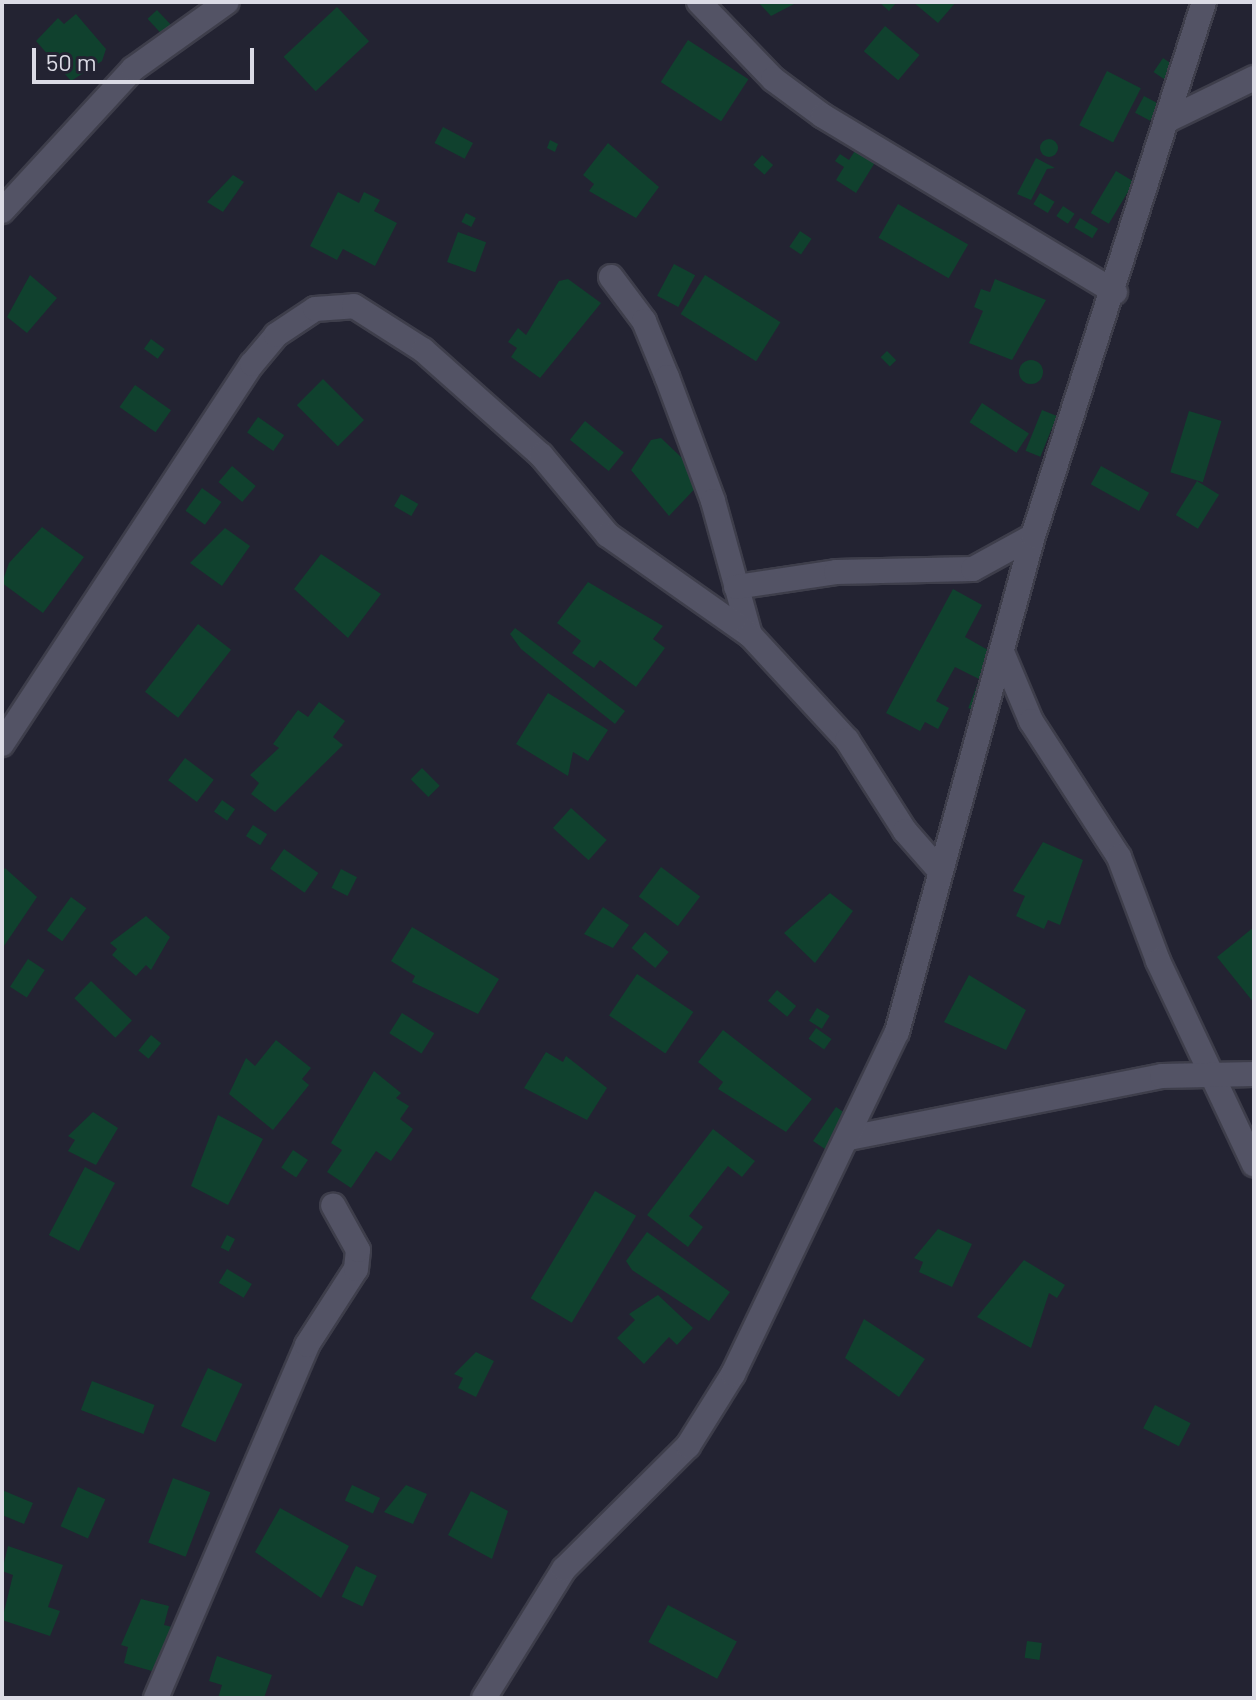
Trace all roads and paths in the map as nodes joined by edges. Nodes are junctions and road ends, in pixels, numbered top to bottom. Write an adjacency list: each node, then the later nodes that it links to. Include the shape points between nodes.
1 (227, 2): 6 (street, via 133,69)
2 (699, 2): 8 (street, via 773,79 823,116)
3 (1204, 2): 5 (street)
4 (1254, 78): 5 (street)
5 (1168, 120): 8 (street)
6 (2, 211)
7 (611, 277): 10 (street, via 644,321 667,377)
8 (1115, 292): 9 (street)
9 (1033, 536): 10 (street, via 973,569 836,572); 12 (street)
10 (736, 587): 11 (street)
11 (750, 635): 13 (street, via 608,535 541,455 423,350 354,306 315,309 252,364); 14 (street, via 847,740 905,831)
12 (1002, 652): 14 (street); 15 (street, via 1031,721 1119,857 1158,961)
13 (2, 744)
14 (940, 871): 17 (street, via 897,1032)
15 (1212, 1072): 16 (street); 17 (street); 18 (street)
16 (1254, 1074)
17 (849, 1138): 21 (street, via 733,1374 688,1446 564,1569)
18 (1254, 1164)
19 (333, 1205): 20 (street, via 358,1250 356,1269 307,1345)
20 (156, 1698)
21 (484, 1698)

